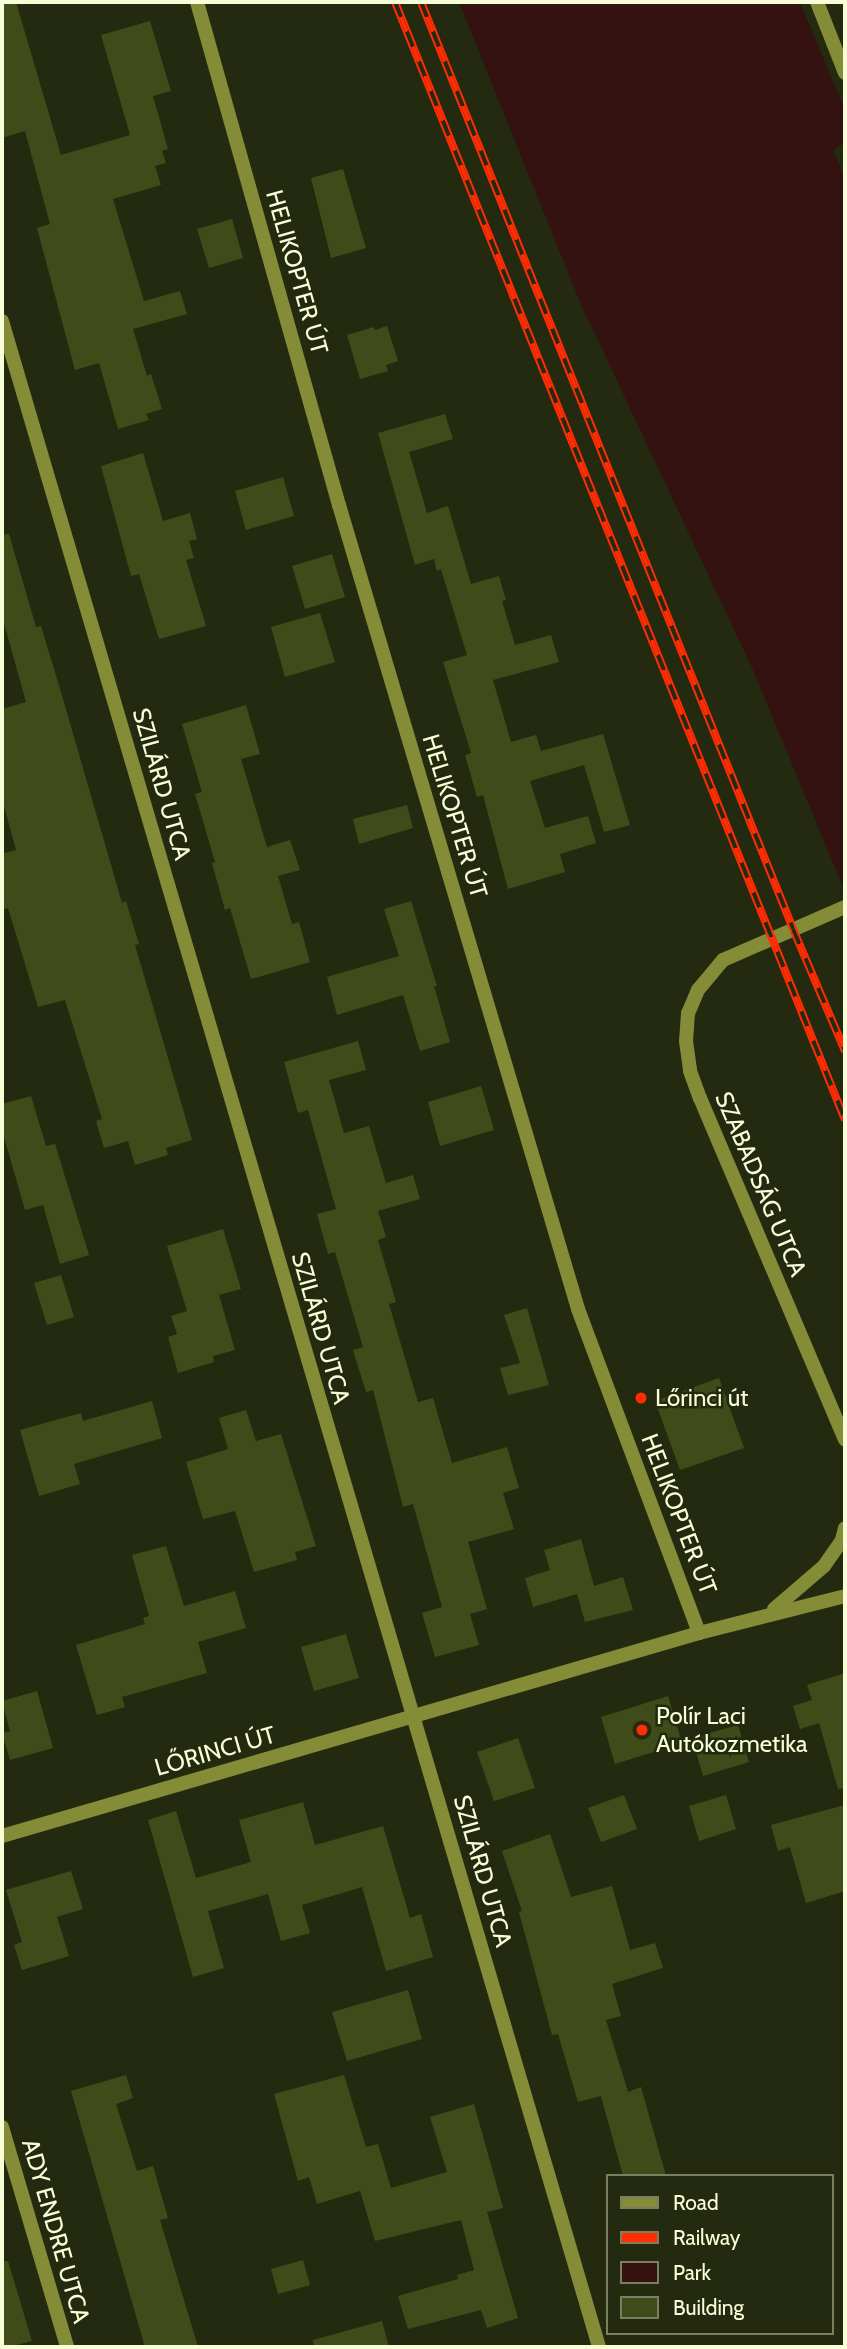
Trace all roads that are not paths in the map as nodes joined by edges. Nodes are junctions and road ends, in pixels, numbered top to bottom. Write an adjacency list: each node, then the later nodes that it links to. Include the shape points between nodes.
1 (197, 2): 11 (street, HELIKOPTER ÚT, via 343,519 578,1309)
2 (817, 2): 3 (street)
3 (845, 73)
4 (2, 321): 12 (street, SZILÁRD UTCA)
5 (845, 907): 6 (street, SZABADSÁG UTCA, via 734,953 705,979 688,1013 686,1041 690,1071)
6 (844, 1437): 7 (street, SZABADSÁG UTCA)
7 (845, 1451)
8 (845, 1528): 10 (street, via 824,1566)
9 (845, 1595): 10 (street, LŐRINCI ÚT)
10 (767, 1615): 11 (street, LŐRINCI ÚT)
11 (699, 1633): 12 (street, LŐRINCI ÚT)
12 (413, 1717): 13 (street, LŐRINCI ÚT); 16 (street, SZILÁRD UTCA)
13 (2, 1836)
14 (2, 2127): 15 (street, ADY ENDRE UTCA)
15 (67, 2347)
16 (599, 2347)

